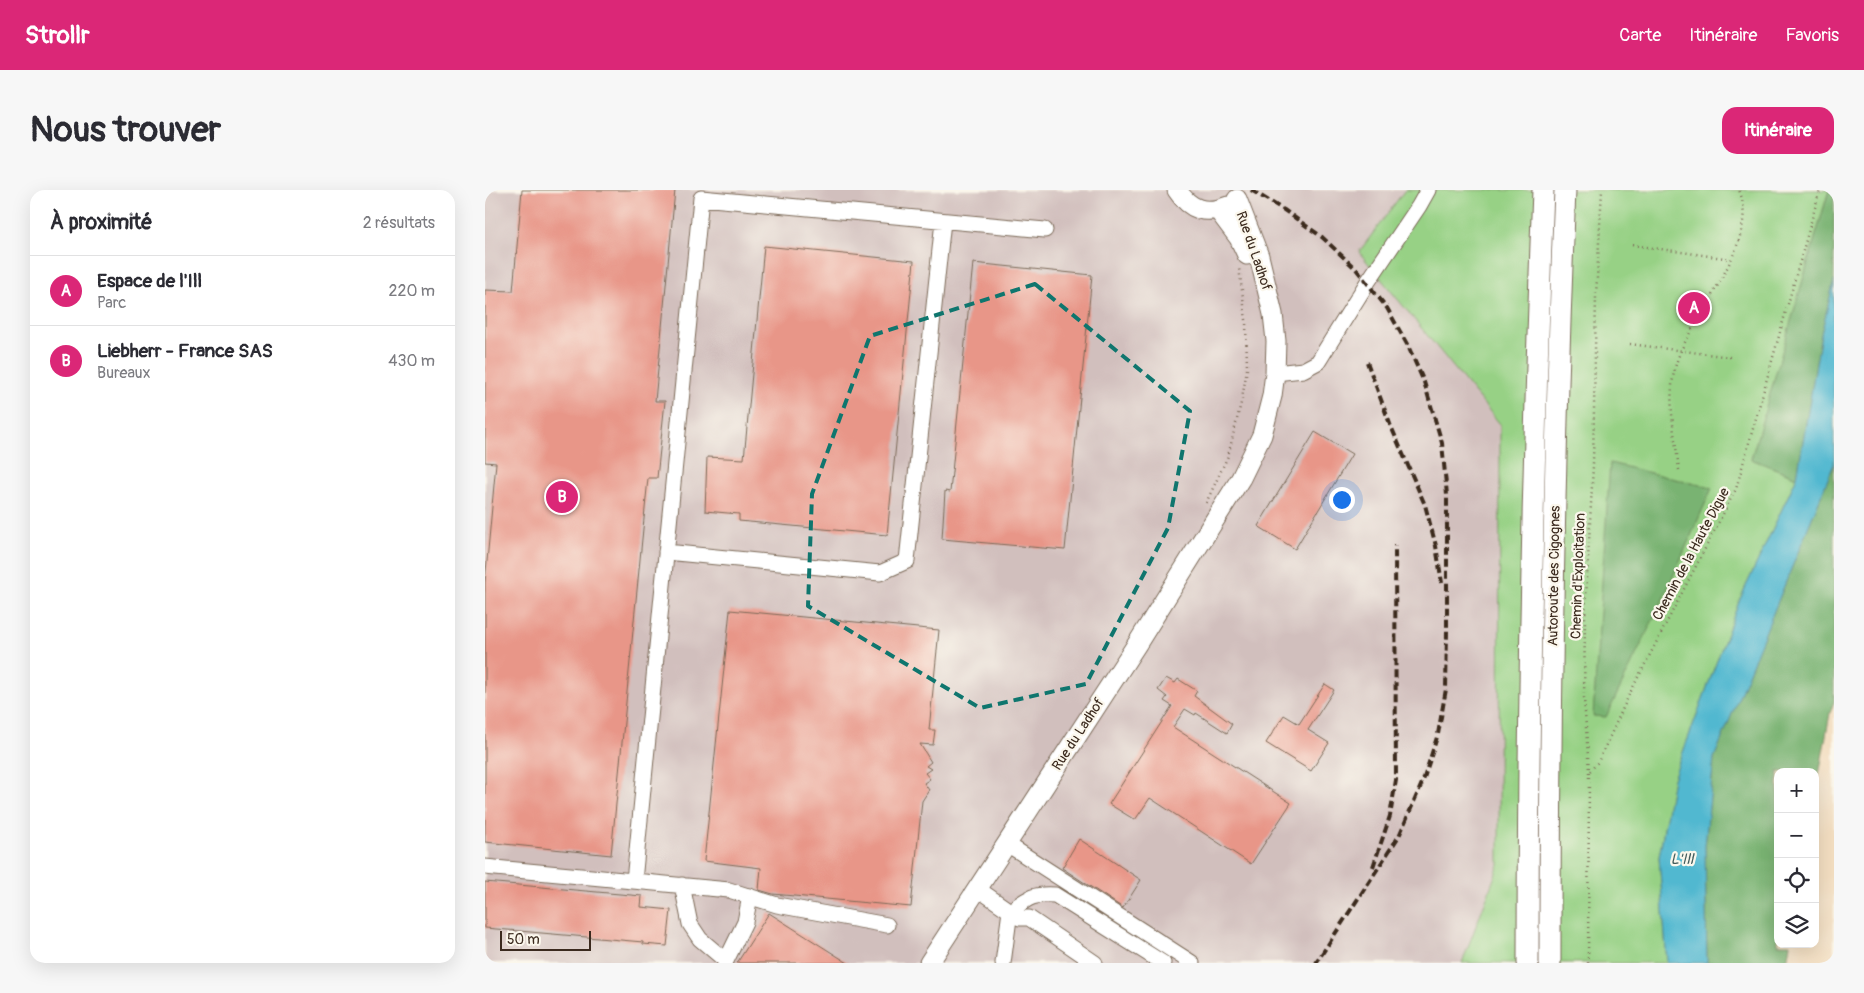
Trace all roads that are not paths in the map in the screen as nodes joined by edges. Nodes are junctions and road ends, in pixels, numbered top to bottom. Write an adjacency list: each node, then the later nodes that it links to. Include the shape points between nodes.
1 (1177, 190): 6 (main road, via 1189,205)
2 (1428, 190): 9 (lane, via 1318,362 1303,370)
3 (1543, 190): 26 (highway, Autoroute des Cigognes, via 1535,426)
4 (1565, 190): 27 (highway, Autoroute des Cigognes, via 1551,732)
5 (1239, 194): 6 (main road, via 1228,206); 9 (main road, Rue du Ladhof, via 1241,214 1259,256 1269,291 1276,340)
6 (1218, 210): 10 (main road, Rue du Ladhof, via 1239,238 1246,254 1256,285 1263,334 1263,375 1253,433)
7 (943, 221): 8 (lane); 11 (lane, via 907,561 880,573); 11 (lane, via 701,198)
8 (1045, 230)
9 (1275, 372): 10 (main road, Rue du Ladhof, via 1262,435)
10 (1225, 503): 12 (main road, Rue du Ladhof)
11 (666, 552): 14 (lane)
12 (1007, 844): 16 (main road, Rue du Ladhof); 25 (lane)
13 (485, 867): 14 (lane)
14 (634, 881): 15 (lane)
15 (682, 885): 17 (lane, via 729,890); 20 (lane, via 690,924 699,939)
16 (977, 889): 18 (lane); 21 (main road, Rue du Ladhof)
17 (750, 896): 19 (lane, via 777,905); 20 (lane, via 745,922)
18 (1010, 911): 22 (lane); 23 (lane, via 1020,918 1029,918); 24 (lane, via 1029,897 1055,895)
19 (887, 925)
20 (725, 962)
21 (929, 963)
22 (1003, 963)
23 (1095, 963)
24 (1163, 963)
25 (1192, 963)
26 (1528, 963)
27 (1550, 963)

